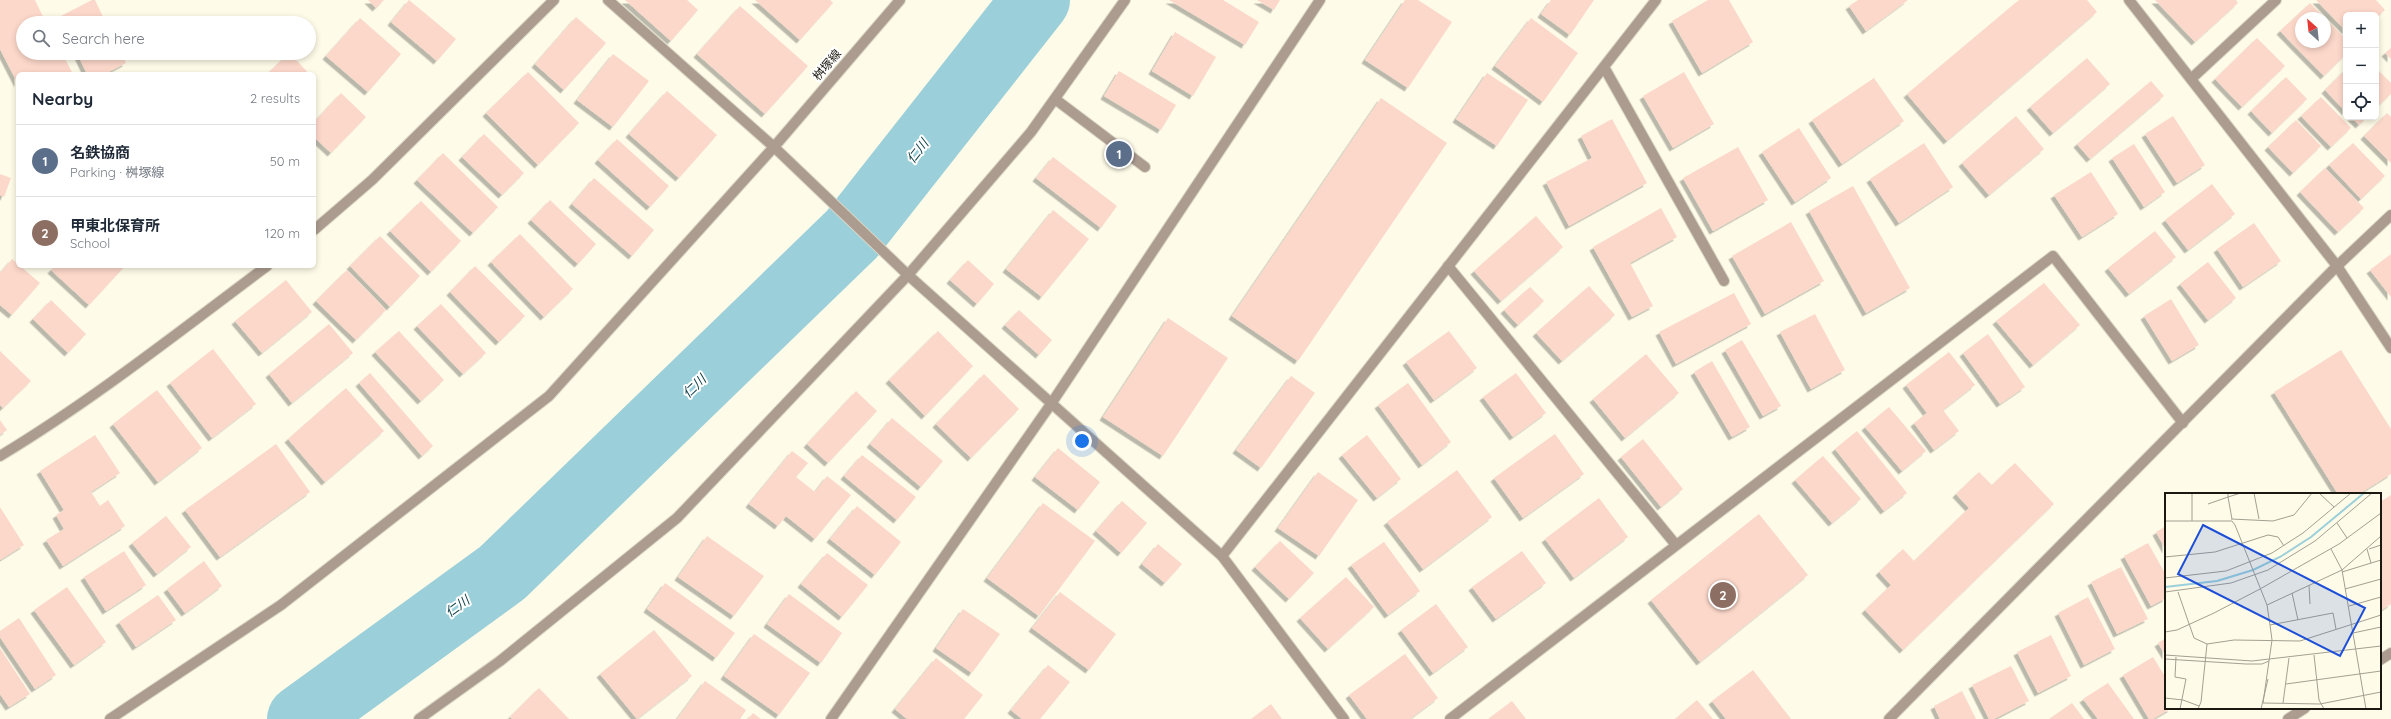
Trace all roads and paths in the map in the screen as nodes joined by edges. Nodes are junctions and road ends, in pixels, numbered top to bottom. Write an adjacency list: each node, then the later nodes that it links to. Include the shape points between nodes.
1 (554, 0): 15 (street, via 372,180)
2 (608, 0): 12 (street)
3 (900, 0): 12 (street, 桝塚線)
4 (1126, 0): 11 (street)
5 (1320, 0): 22 (street)
6 (1656, 0): 9 (street)
7 (2129, 0): 10 (street)
8 (2276, 0): 10 (street)
9 (1604, 67): 16 (street); 20 (street)
10 (2191, 79): 17 (street)
11 (1055, 99): 13 (street); 19 (street, via 1031,132)
12 (774, 147): 19 (street); 30 (street, 桝塚線, via 549,396 282,605)
13 (1145, 167)
14 (2391, 215): 17 (street)
15 (316, 228)
16 (1448, 266): 25 (street); 26 (street)
17 (2337, 266): 21 (street); 23 (street)
18 (264, 268): 24 (street, via 29,439)
19 (908, 275): 22 (street); 31 (street, via 677,518 500,661)
20 (1724, 281)
21 (2391, 348)
22 (1051, 404): 26 (street); 32 (street)
23 (2183, 423): 25 (street, via 2053,256); 35 (street)
24 (0, 456)
25 (1676, 545): 34 (street)
26 (1222, 556): 33 (street)
27 (2391, 653): 28 (street)
28 (2381, 659)
29 (2303, 709): 36 (street)
30 (110, 719)
31 (419, 719)
32 (831, 719)
33 (1344, 719)
34 (1450, 719)
35 (1889, 719)
36 (2288, 719)

